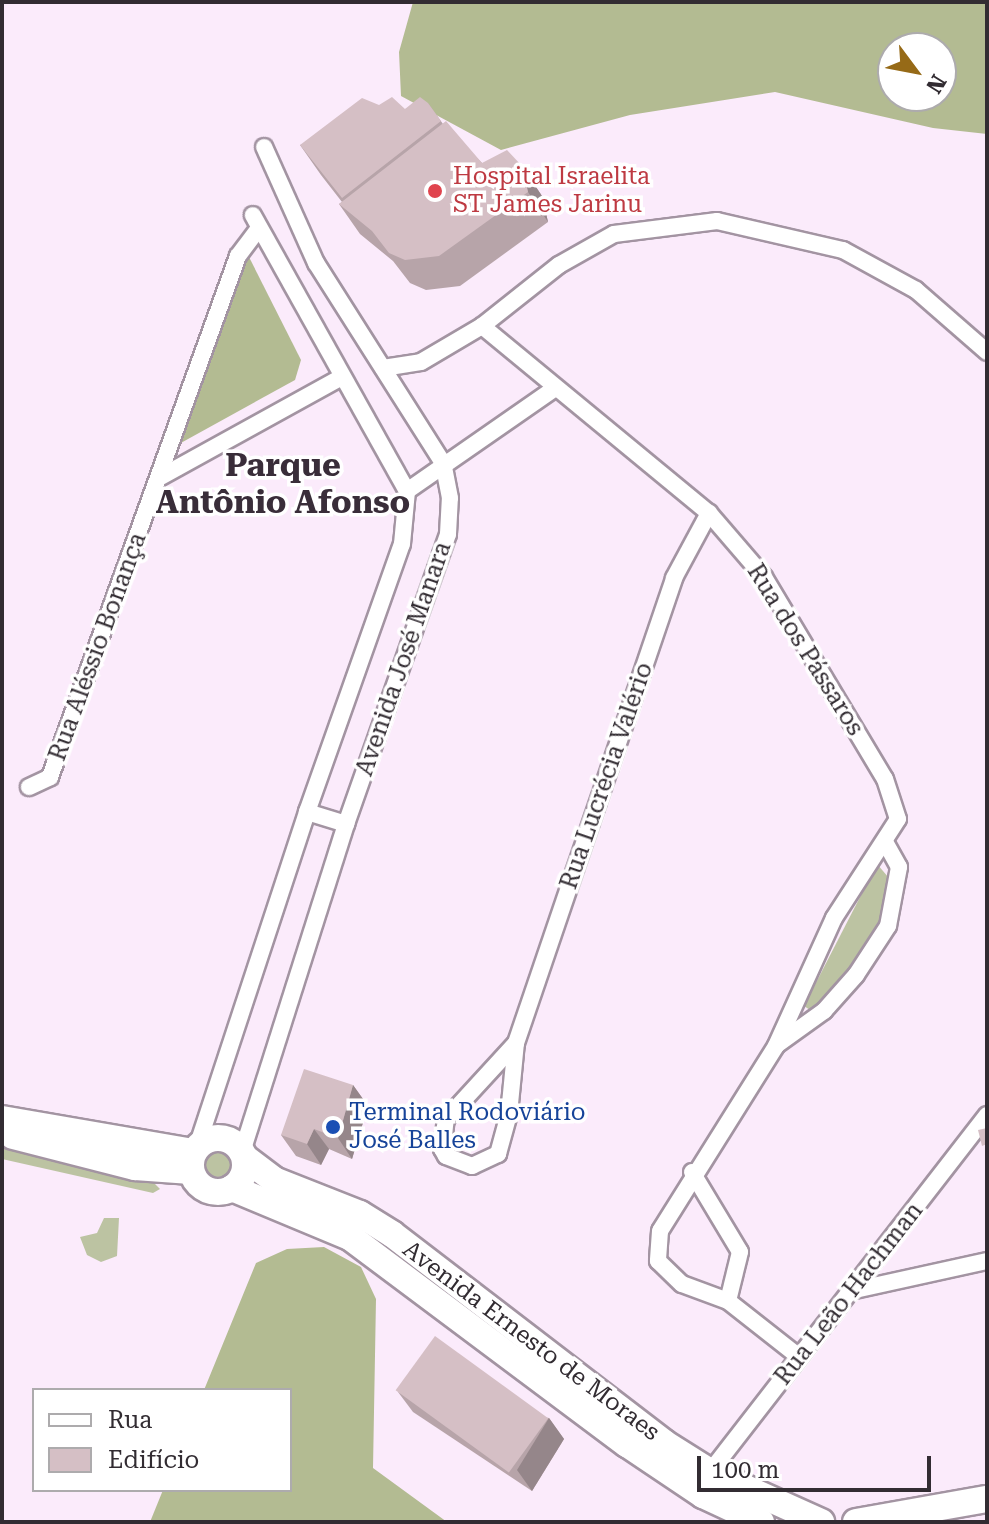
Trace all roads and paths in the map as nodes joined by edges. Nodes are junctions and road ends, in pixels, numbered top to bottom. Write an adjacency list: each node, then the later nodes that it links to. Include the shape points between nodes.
1 (264, 147): 4 (street, Avenida José Manara, via 316,263)
2 (482, 326): 3 (street, via 559,265 614,234 717,221 843,250 916,290); 4 (street, via 421,362); 6 (street, Rua dos Pássaros)
3 (987, 352)
4 (383, 368): 7 (street, Avenida José Manara)
5 (340, 378): 8 (street); 8 (street, Rua Aléssio Bonança, via 256,222 238,256); 9 (street)
6 (554, 389): 7 (street); 10 (street, Rua dos Pássaros)
7 (443, 463): 9 (street); 13 (street, Avenida José Manara, via 450,498 448,534)
8 (159, 478): 11 (street, Rua Aléssio Bonança, via 50,777)
9 (407, 491): 12 (street, Avenida José Manara, via 402,544)
10 (709, 513): 14 (street, Rua dos Pássaros, via 764,577 885,779 898,819); 15 (street, Rua Lucrécia Valério, via 674,578)
11 (29, 787)
12 (307, 812): 13 (street); 21 (street, Avenida José Manara)
13 (346, 824): 20 (street, Avenida José Manara)
14 (886, 844): 16 (street, Rua dos Pássaros, via 834,918); 16 (street, Rua dos Pássaros, via 899,867 888,926 824,1011)
15 (516, 1043): 15 (street, Rua Lucrécia Valério, via 446,1119 446,1156 472,1166 498,1154 509,1114)
16 (776, 1046): 22 (street, Rua dos Pássaros)
17 (987, 1115): 25 (street, Rua Leão Hachman)
18 (2, 1119): 21 (main road)
19 (2, 1134): 21 (main road, via 135,1167)
20 (243, 1155): 21 (main road, via 217,1137); 23 (main road, via 243,1174); 28 (main road, Avenida Ernesto de Moraes, via 274,1180 360,1214 392,1234 618,1411)
21 (194, 1157): 23 (main road, via 198,1184 211,1191)
22 (692, 1172): 26 (street, via 740,1252); 26 (street, Rua dos Pássaros, via 660,1231 658,1261 682,1284)
23 (232, 1188): 30 (main road, Avenida Ernesto de Moraes, via 350,1237 627,1444 703,1495)
24 (987, 1261): 25 (street)
25 (855, 1290): 27 (street, Rua Leão Hachman)
26 (728, 1301): 27 (street, Rua dos Pássaros)
27 (798, 1356): 28 (street, Rua Leão Hachman)
28 (710, 1472): 31 (main road, Avenida Ernesto de Moraes)
29 (987, 1499): 32 (main road)
30 (761, 1522)
31 (821, 1522)
32 (856, 1522)

